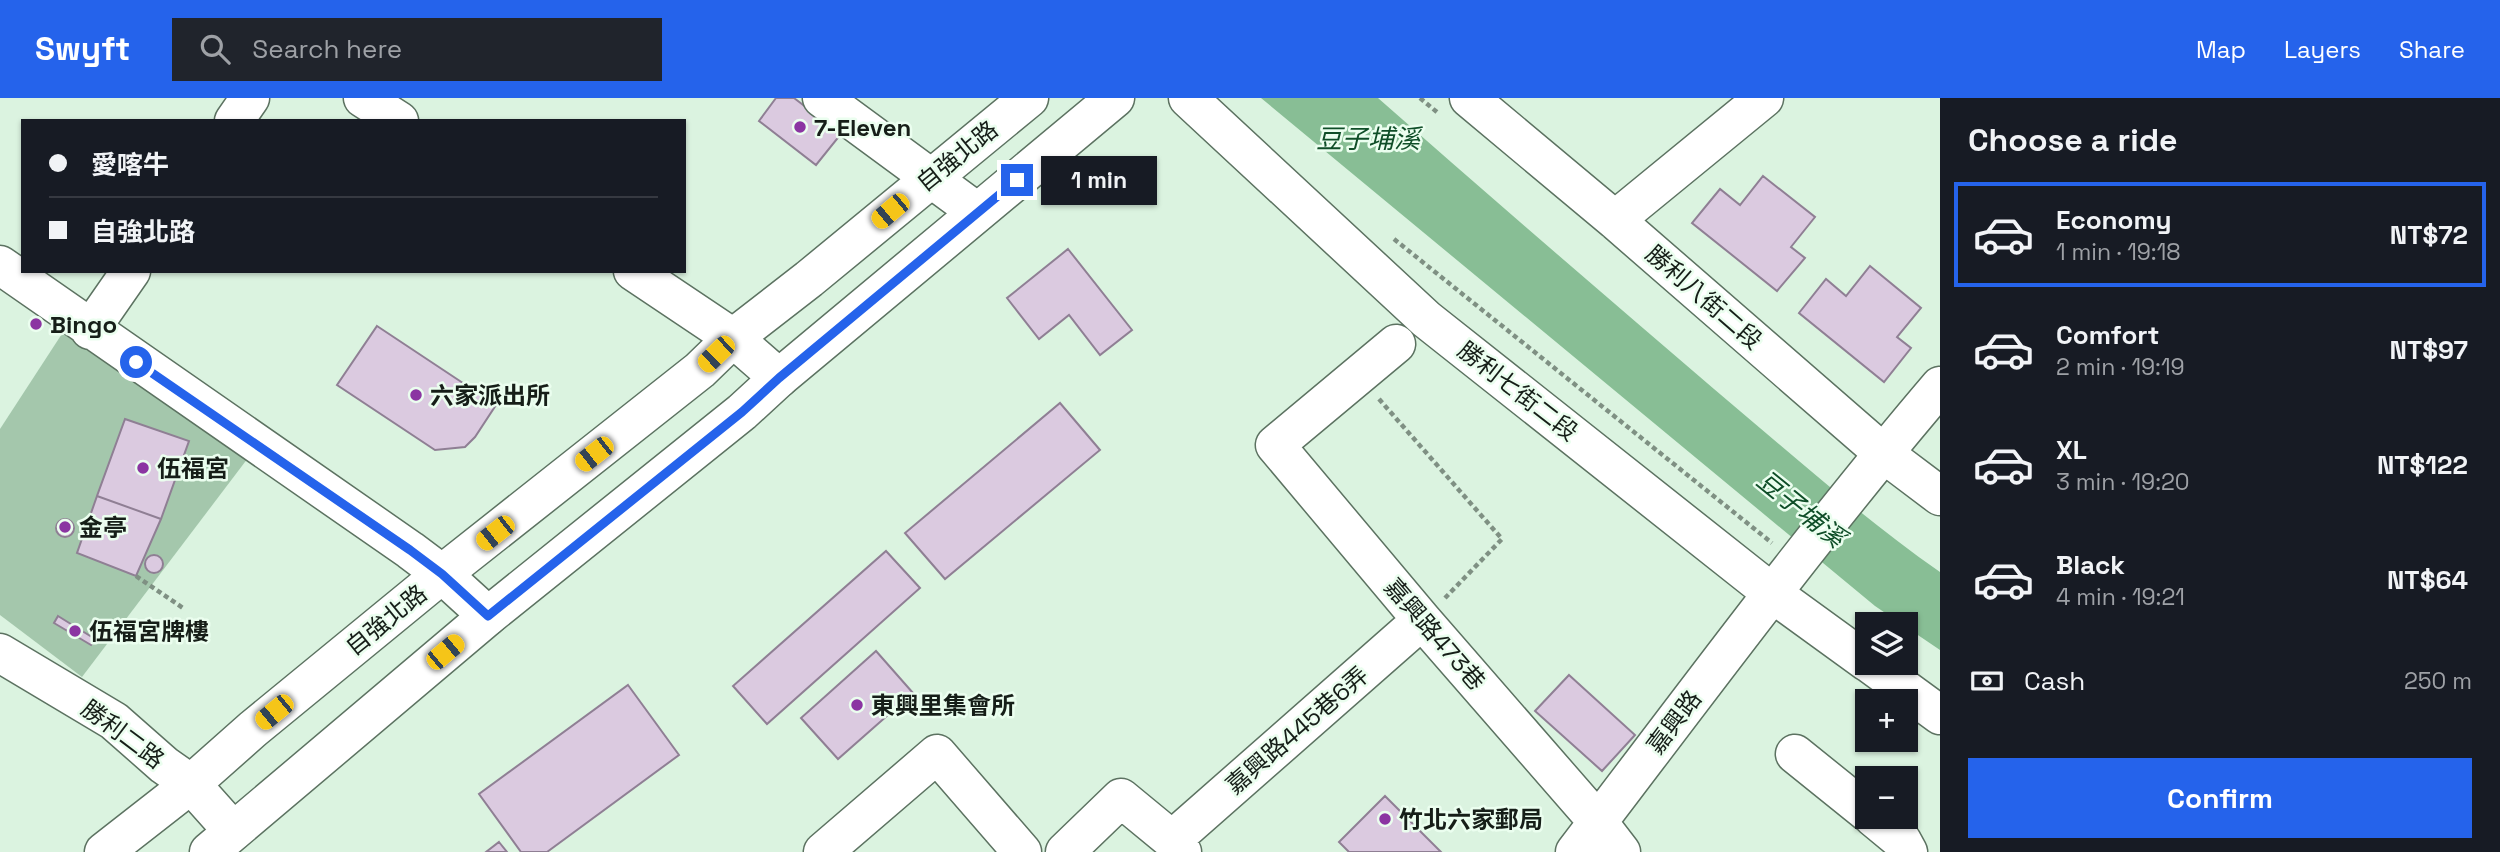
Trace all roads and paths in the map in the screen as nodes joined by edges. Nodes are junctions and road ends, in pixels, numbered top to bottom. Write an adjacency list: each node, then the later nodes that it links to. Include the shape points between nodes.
1 (250, 98): 9 (street)
2 (363, 98): 10 (street)
3 (822, 98): 11 (street)
4 (1029, 98): 11 (street, 自強北路)
5 (1115, 98): 12 (street)
6 (1188, 98): 29 (street, 勝利七街二段, via 1426,318)
7 (1469, 98): 13 (street, 勝利八街二段)
8 (1764, 98): 13 (street)
9 (235, 119)
10 (396, 119)
11 (930, 177): 12 (street); 19 (street, 自強北路)
12 (977, 212): 22 (street)
13 (1615, 220): 24 (street, 勝利八街二段)
14 (1390, 236): 26 (path)
15 (0, 265): 18 (street)
16 (130, 273): 18 (street)
17 (637, 273): 19 (street)
18 (90, 330): 27 (street)
19 (733, 338): 22 (street); 27 (street, 自強北路, via 700,370)
20 (1396, 344): 21 (street)
21 (1358, 375): 32 (path, via 1502,539); 32 (street, 嘉興路473巷, via 1275,444)
22 (779, 378): 31 (street)
23 (1940, 386): 24 (street)
24 (1883, 453): 25 (street, 勝利八街二段); 29 (street, 嘉興路)
25 (1940, 496)
26 (1776, 546)
27 (442, 574): 31 (street); 38 (street, 自強北路)
28 (136, 576): 30 (path)
29 (1772, 593): 34 (street, 勝利七街二段); 40 (street, 嘉興路)
30 (183, 608)
31 (488, 616): 42 (street)
32 (1422, 620): 40 (street, 嘉興路473巷); 43 (street, 嘉興路445巷6弄)
33 (0, 653): 38 (street, 勝利二路, via 114,721)
34 (1855, 654)
35 (1885, 675): 36 (street, 勝利七街二段)
36 (1940, 715)
37 (1795, 754): 39 (street)
38 (191, 783): 42 (street, 勝利二路); 44 (street, 自強北路)
39 (1855, 802)
40 (1598, 822): 48 (street, 嘉興路); 49 (street, 嘉興路473巷)
41 (1888, 829): 50 (street)
42 (221, 842)
43 (1177, 846): 47 (street, via 1121,798)
44 (104, 852)
45 (824, 852): 46 (street, via 937,754)
46 (1022, 852)
47 (1065, 852)
48 (1575, 852)
49 (1621, 852)
50 (1908, 852)

